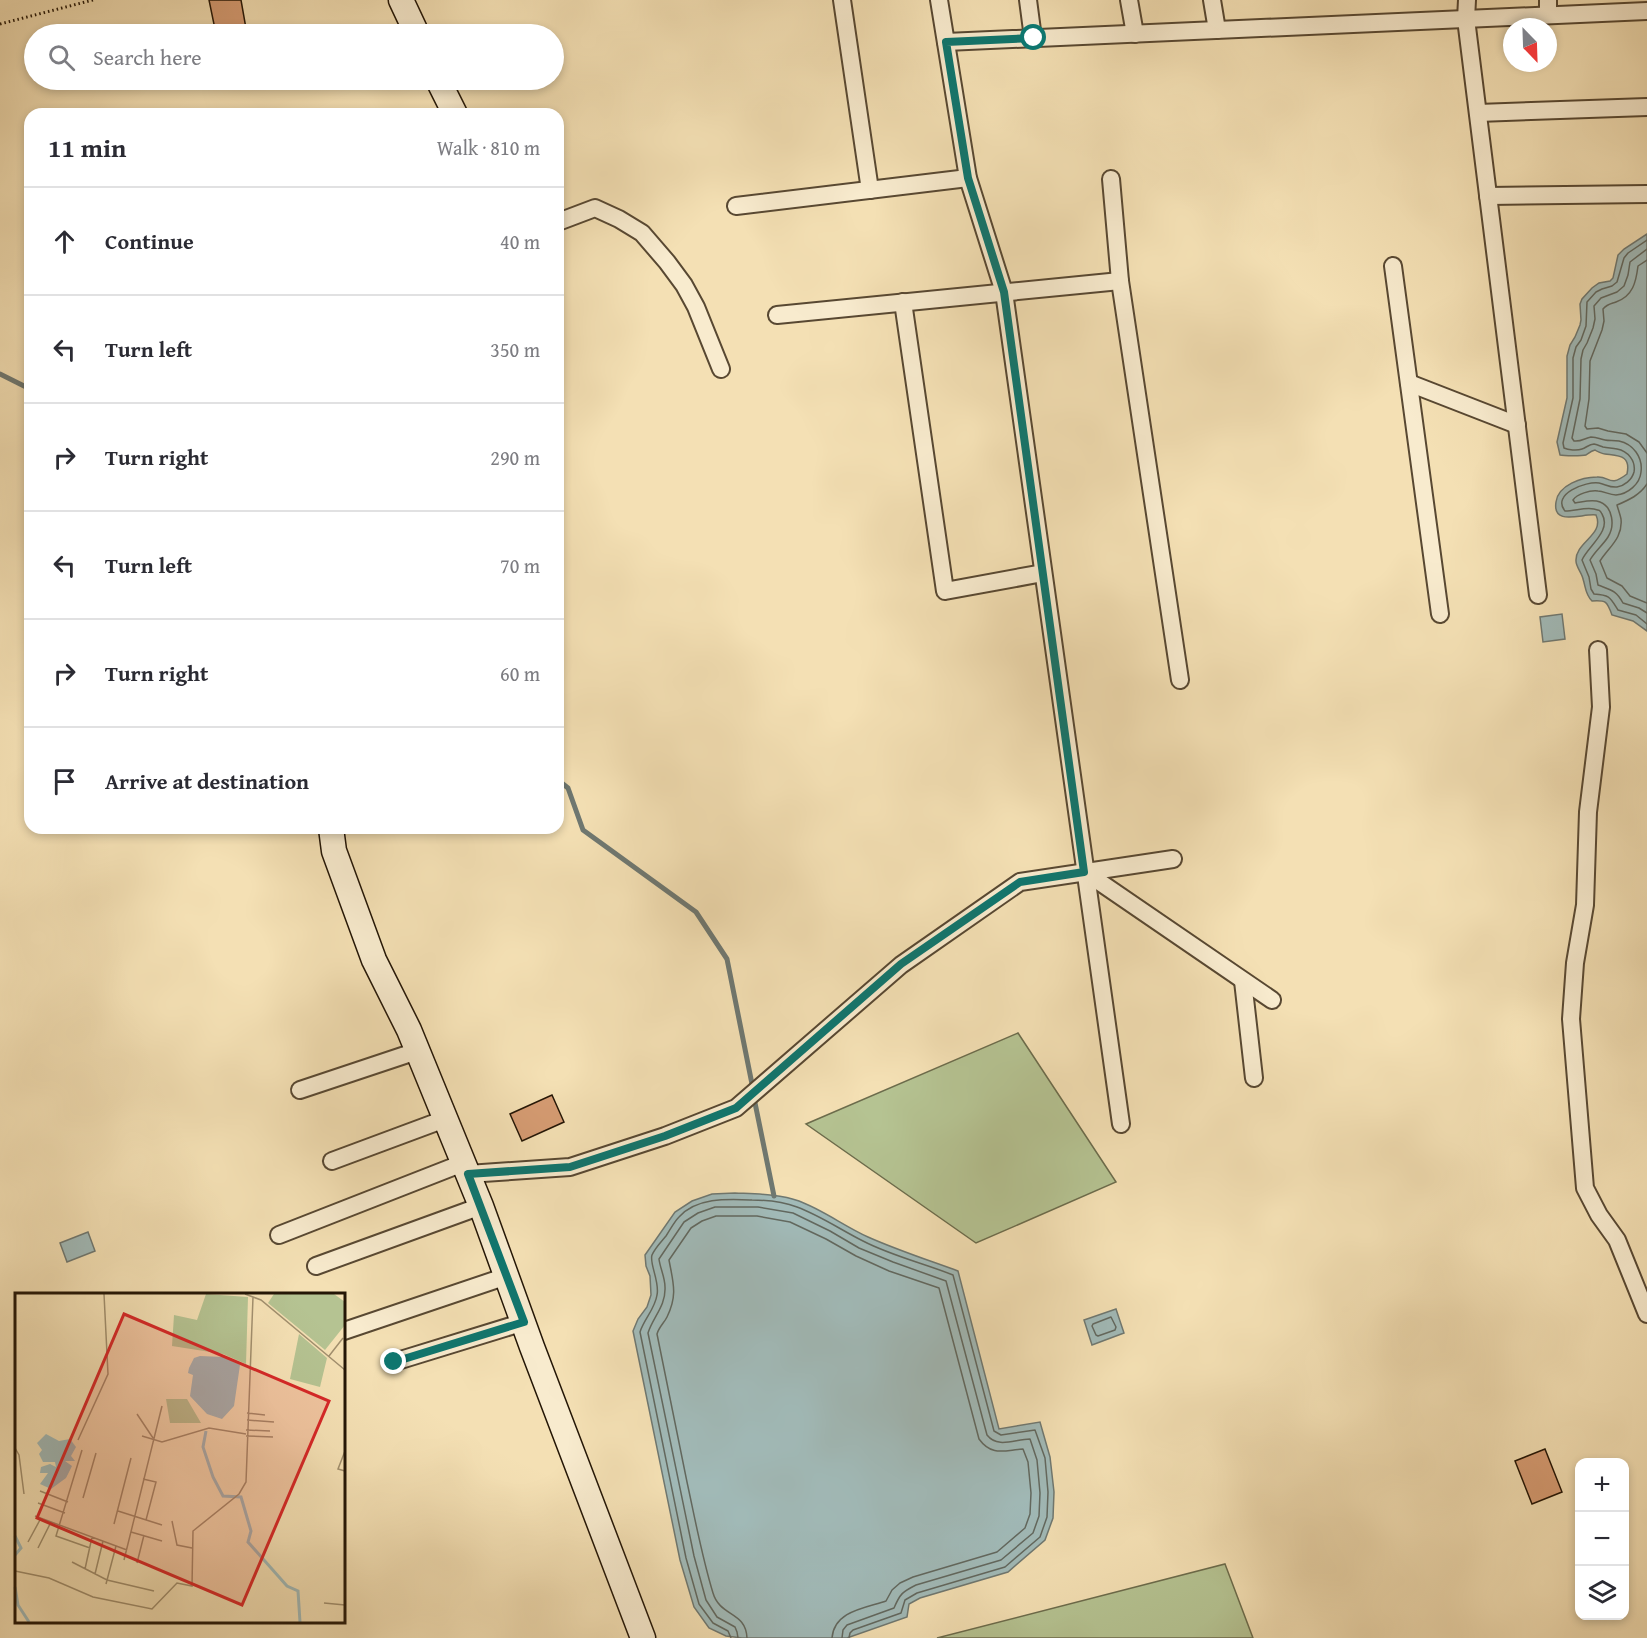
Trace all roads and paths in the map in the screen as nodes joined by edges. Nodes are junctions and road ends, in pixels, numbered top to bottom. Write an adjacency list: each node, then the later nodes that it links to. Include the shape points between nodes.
1 (93, 0): 13 (path)
2 (401, 0): 14 (street)
3 (842, 0): 25 (street)
4 (939, 0): 18 (street)
5 (1028, 0): 17 (street)
6 (1129, 0): 16 (street)
7 (1212, 0): 15 (street)
8 (1467, 0): 12 (street)
9 (1627, 6): 10 (street); 11 (street)
10 (1548, 8): 12 (street)
11 (1647, 11)
12 (1466, 19): 15 (street); 22 (street)
13 (0, 24)
14 (412, 24)
15 (1217, 30): 16 (street)
16 (1134, 34): 17 (street)
17 (1034, 38): 18 (street)
18 (946, 42): 23 (street)
19 (443, 90): 21 (street)
20 (1647, 107): 22 (street)
21 (452, 108)
22 (1478, 113): 27 (street)
23 (968, 178): 25 (street); 32 (street)
24 (1111, 179): 31 (street)
25 (870, 190): 28 (street)
26 (1647, 194): 27 (street)
27 (1488, 196): 37 (street)
28 (736, 206)
29 (564, 220): 35 (street, via 595,208 642,233 684,285)
30 (1393, 266): 36 (street)
31 (1120, 281): 32 (street); 42 (street)
32 (1004, 292): 33 (street); 38 (street)
33 (903, 302): 34 (street); 38 (street, via 945,591)
34 (777, 315)
35 (721, 369)
36 (1408, 383): 37 (street); 40 (street)
37 (1517, 425): 39 (street)
38 (1043, 573): 45 (street)
39 (1539, 595)
40 (1440, 614)
41 (1598, 651): 59 (street, via 1600,707 1588,812 1585,905 1571,1019 1585,1188 1617,1240)
42 (1180, 680)
43 (332, 834): 48 (street, via 334,851 374,960)
44 (1173, 859): 45 (street)
45 (1084, 872): 46 (street); 52 (street); 54 (street, via 1020,882 901,964 736,1108 570,1167)
46 (1243, 981): 47 (street); 49 (street)
47 (1272, 1000)
48 (417, 1051): 50 (street); 51 (street)
49 (1254, 1078)
50 (300, 1090)
51 (445, 1119): 53 (street); 54 (street)
52 (1121, 1124)
53 (332, 1161)
54 (466, 1168): 55 (street); 56 (street)
55 (481, 1206): 57 (street); 58 (street)
56 (279, 1235)
57 (316, 1266)
58 (507, 1276): 60 (street); 61 (street)
59 (1647, 1314)
60 (524, 1322): 62 (street); 63 (street)
61 (345, 1331)
62 (394, 1362)
63 (643, 1638)

